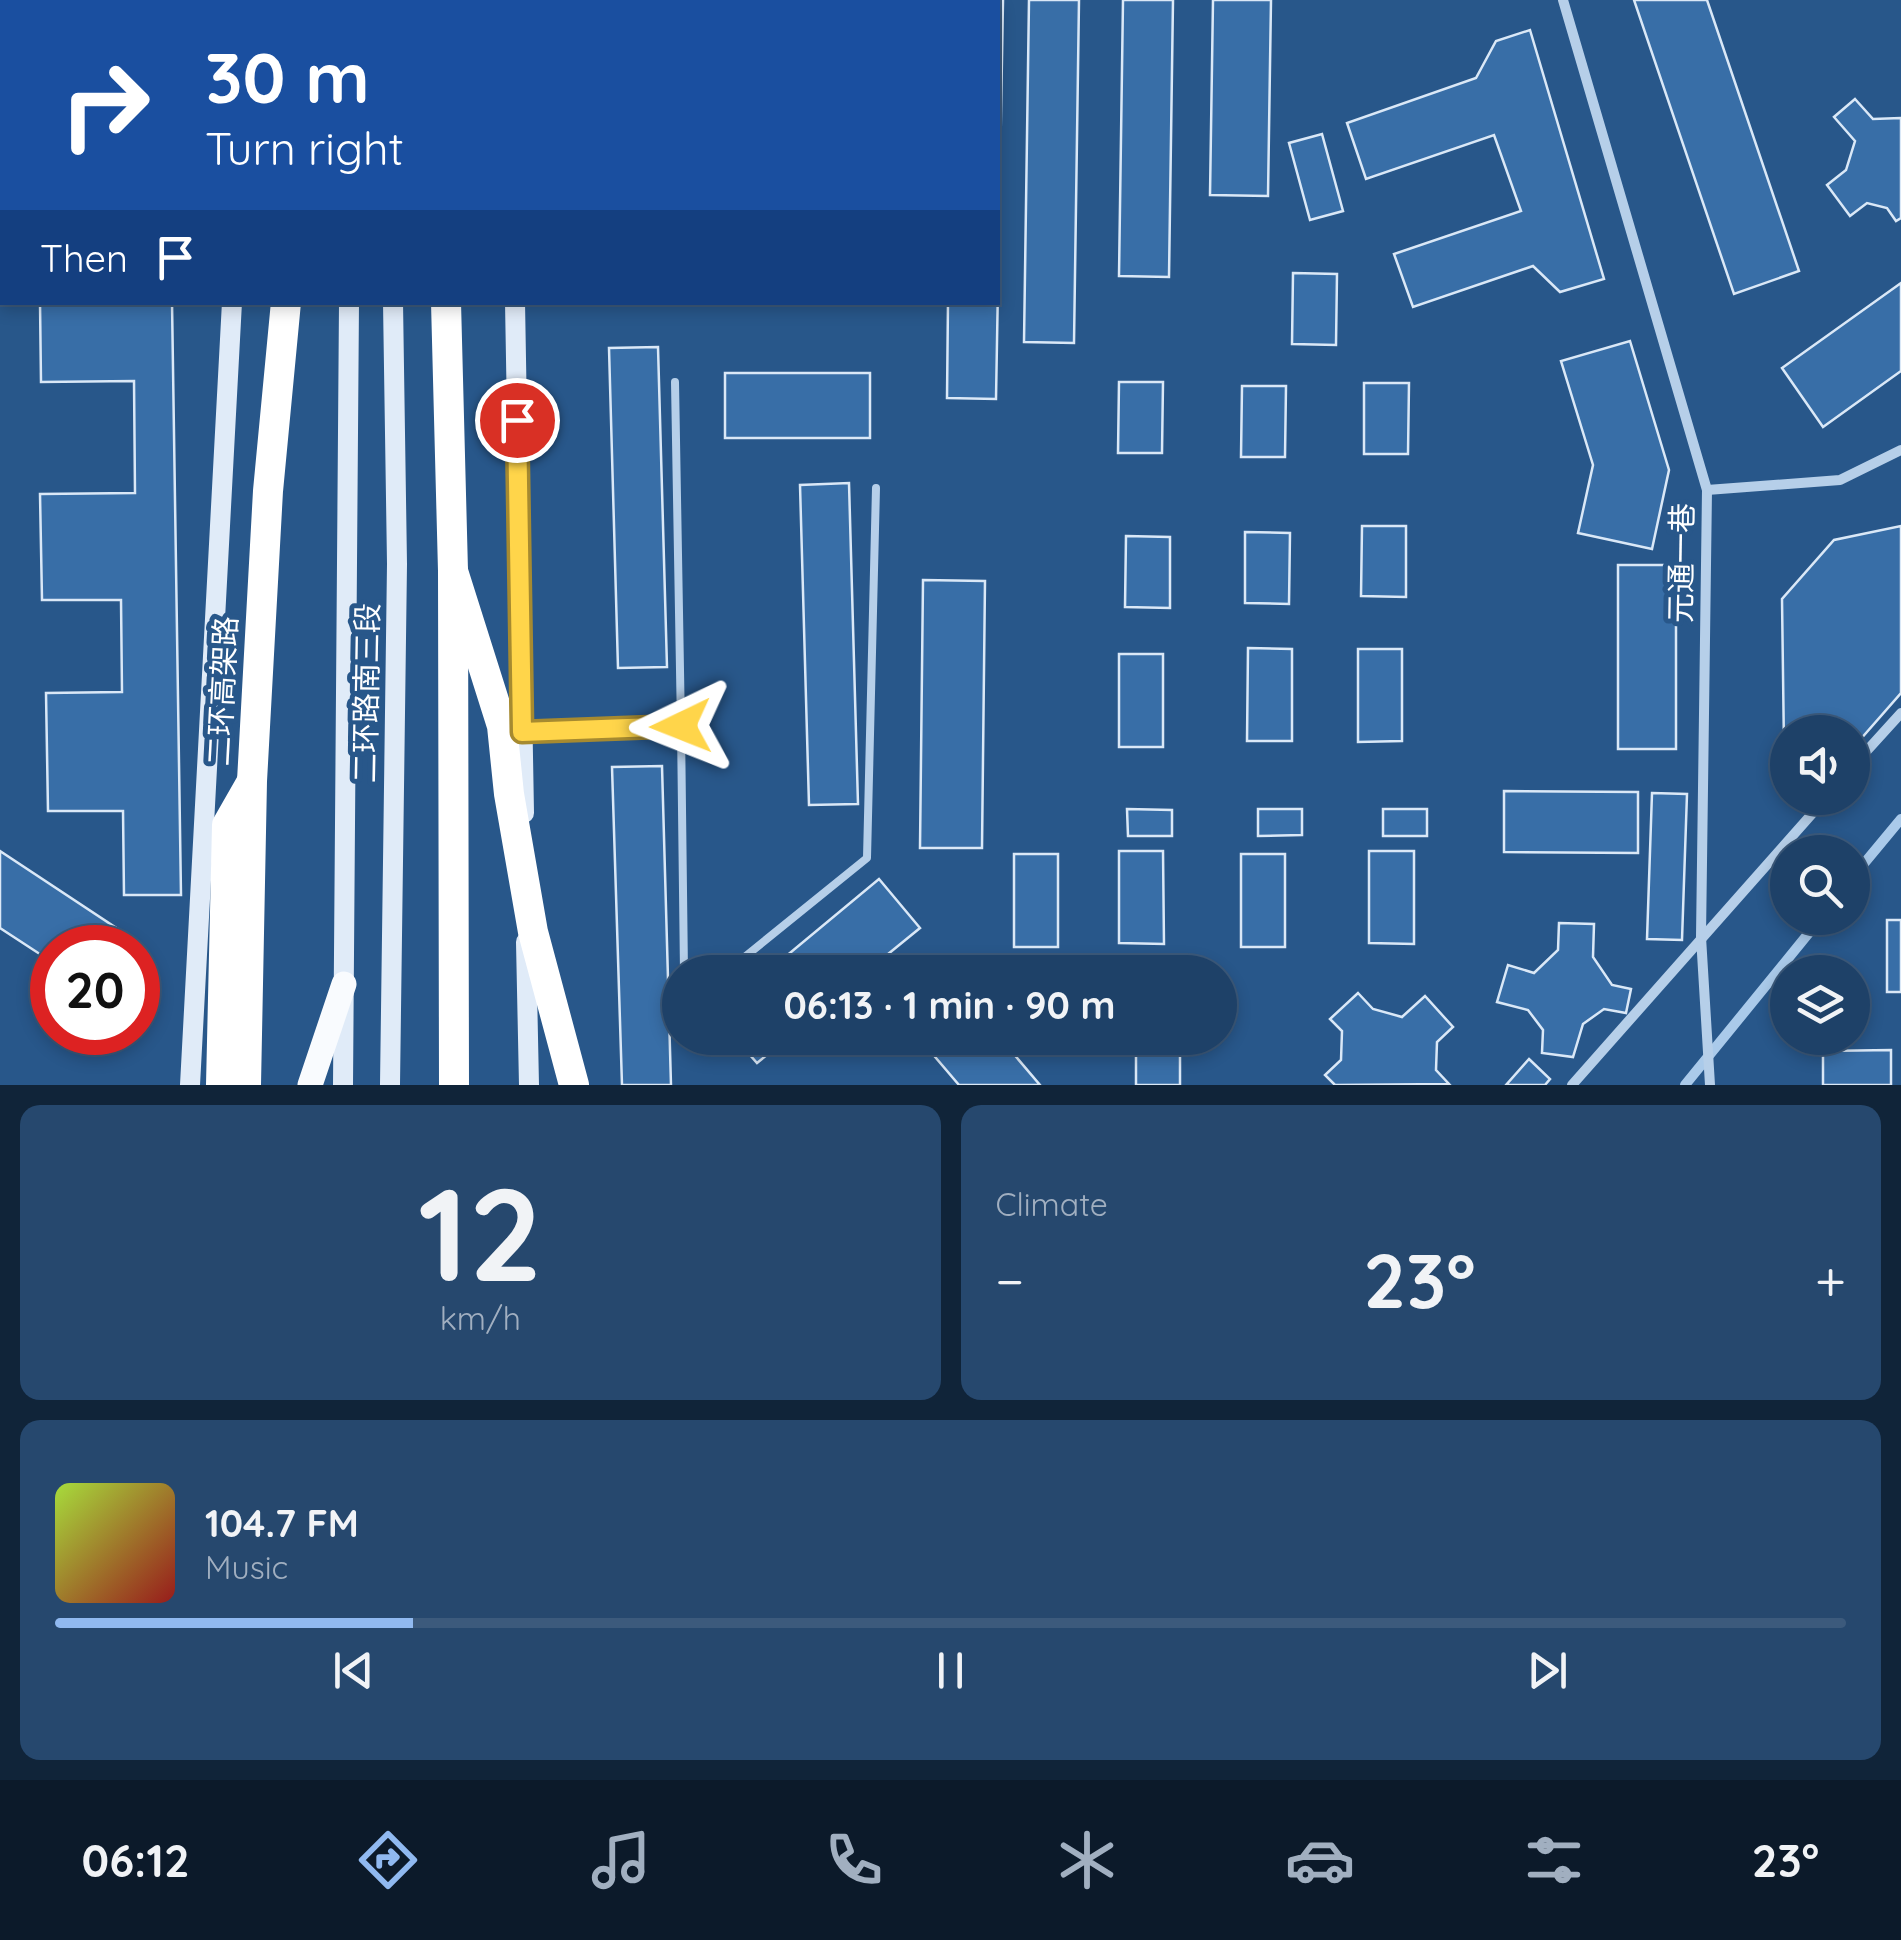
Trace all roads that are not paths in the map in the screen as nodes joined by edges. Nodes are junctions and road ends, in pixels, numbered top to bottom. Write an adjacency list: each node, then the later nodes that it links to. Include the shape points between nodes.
1 (1562, 0): 11 (street, 元通一巷)
2 (232, 305): 23 (main road)
3 (286, 305): 17 (highway, 二环高架路)
4 (348, 305): 22 (main road, 二环路南三段)
5 (393, 305): 28 (main road, 二环路南三段)
6 (446, 305): 12 (highway)
7 (515, 305): 15 (main road)
8 (675, 382): 14 (lane)
9 (1901, 450): 11 (street, via 1840,480)
10 (876, 488): 21 (lane, via 866,858)
11 (1708, 490): 19 (street, 元通一巷)
12 (453, 571): 29 (highway, bridge); 31 (highway, bridge, via 502,726 533,932)
13 (1901, 713): 16 (street)
14 (681, 726): 15 (lane); 20 (lane)
15 (522, 732): 30 (main road)
16 (1870, 747)
17 (252, 780): 24 (highway, via 227,824); 25 (highway, 二环高架路)
18 (1811, 815): 19 (street)
19 (1701, 937): 32 (street); 33 (street, 元通一巷)
20 (684, 955)
21 (747, 955)
22 (344, 984): 26 (main road); 27 (main road, 二环路南三段)
23 (190, 1085)
24 (221, 1085)
25 (246, 1085)
26 (310, 1085)
27 (344, 1085)
28 (390, 1085)
29 (454, 1085)
30 (528, 1085)
31 (574, 1085)
32 (1572, 1085)
33 (1710, 1085)

